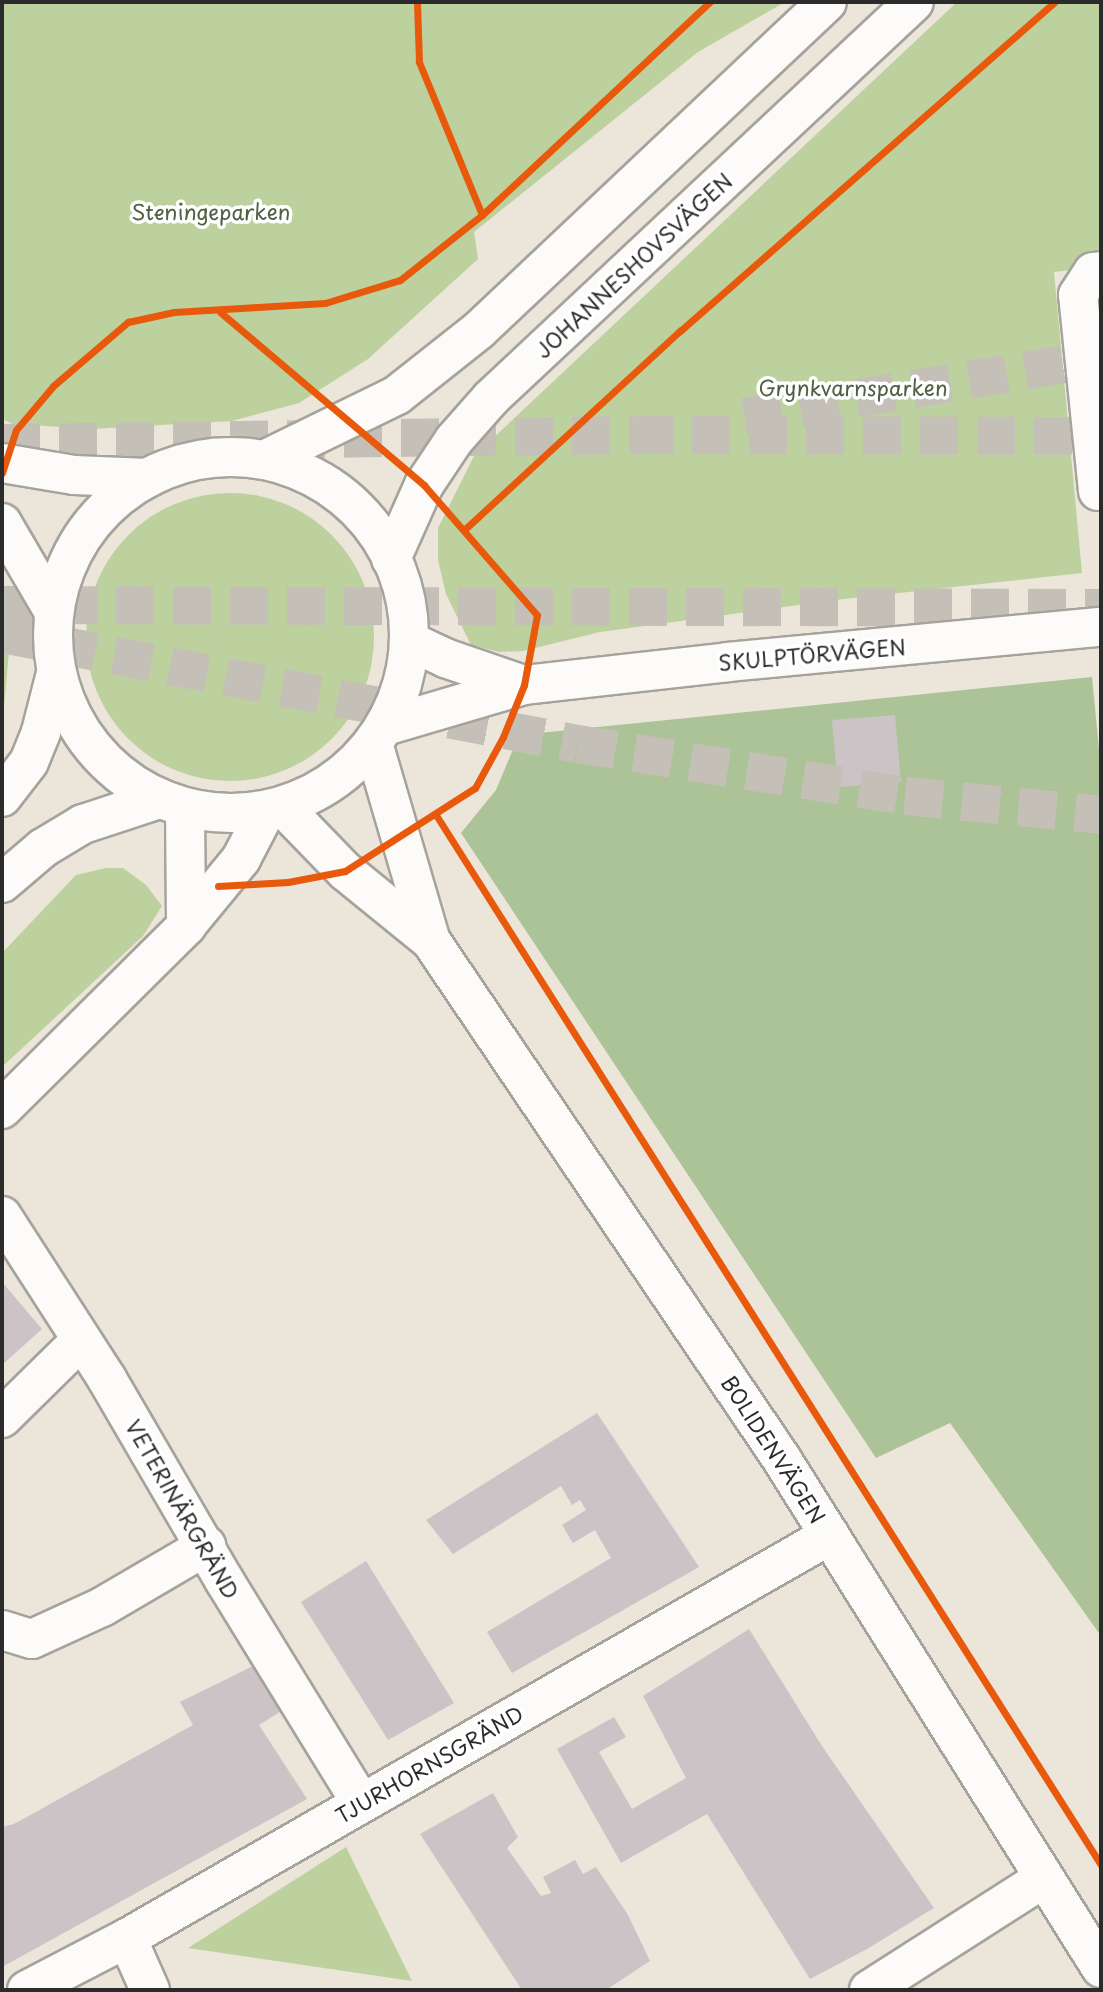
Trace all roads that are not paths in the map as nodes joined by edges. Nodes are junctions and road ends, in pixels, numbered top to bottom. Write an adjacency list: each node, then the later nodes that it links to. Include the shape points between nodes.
1 (827, 2): 4 (main road, via 479,330 397,395)
2 (914, 2): 9 (main road, JOHANNESHOVSVÄGEN, via 491,398 454,440 424,485)
3 (1101, 271): 7 (main road, via 1093,272 1078,295)
4 (264, 460): 6 (main road, via 224,457 185,463); 9 (main road, via 303,473 339,494 369,523)
5 (2, 463): 6 (main road, via 74,475)
6 (148, 478): 10 (main road, via 119,496 75,547)
7 (1097, 491)
8 (2, 523): 10 (main road)
9 (391, 559): 12 (main road, via 402,585)
10 (54, 612): 13 (main road)
11 (1101, 627): 14 (main road, SKULPTÖRVÄGEN)
12 (409, 641): 14 (main road, SKULPTÖRVÄGEN); 15 (main road, via 402,685)
13 (56, 673): 16 (main road, via 29,762); 17 (main road, via 76,725 111,768)
14 (524, 685): 15 (main road, SKULPTÖRVÄGEN)
15 (379, 734): 18 (main road, via 332,782); 21 (main road, BOLIDENVÄGEN)
16 (2, 797)
17 (172, 803): 18 (main road, via 225,814); 19 (main road, via 83,824 43,848); 20 (main road)
18 (274, 809): 20 (main road, via 241,859); 21 (main road, BOLIDENVÄGEN)
19 (2, 883)
20 (186, 926): 22 (main road)
21 (431, 941): 26 (main road, BOLIDENVÄGEN)
22 (2, 1109)
23 (2, 1216): 24 (main road, VETERINÄRGRÄND)
24 (81, 1340): 25 (main road); 27 (main road, VETERINÄRGRÄND)
25 (2, 1418)
26 (830, 1535): 29 (main road, TJURHORNSGRÄND); 30 (main road, BOLIDENVÄGEN)
27 (206, 1546): 28 (main road, via 102,1607 32,1639); 29 (main road, VETERINÄRGRÄND)
28 (2, 1630)
29 (361, 1803): 31 (main road, TJURHORNSGRÄND)
30 (1044, 1878): 32 (main road, BOLIDENVÄGEN); 35 (main road)
31 (127, 1938): 33 (main road, TJURHORNSGRÄND); 34 (main road)
32 (1101, 1968)
33 (27, 1990)
34 (150, 1990)
35 (869, 1990)

